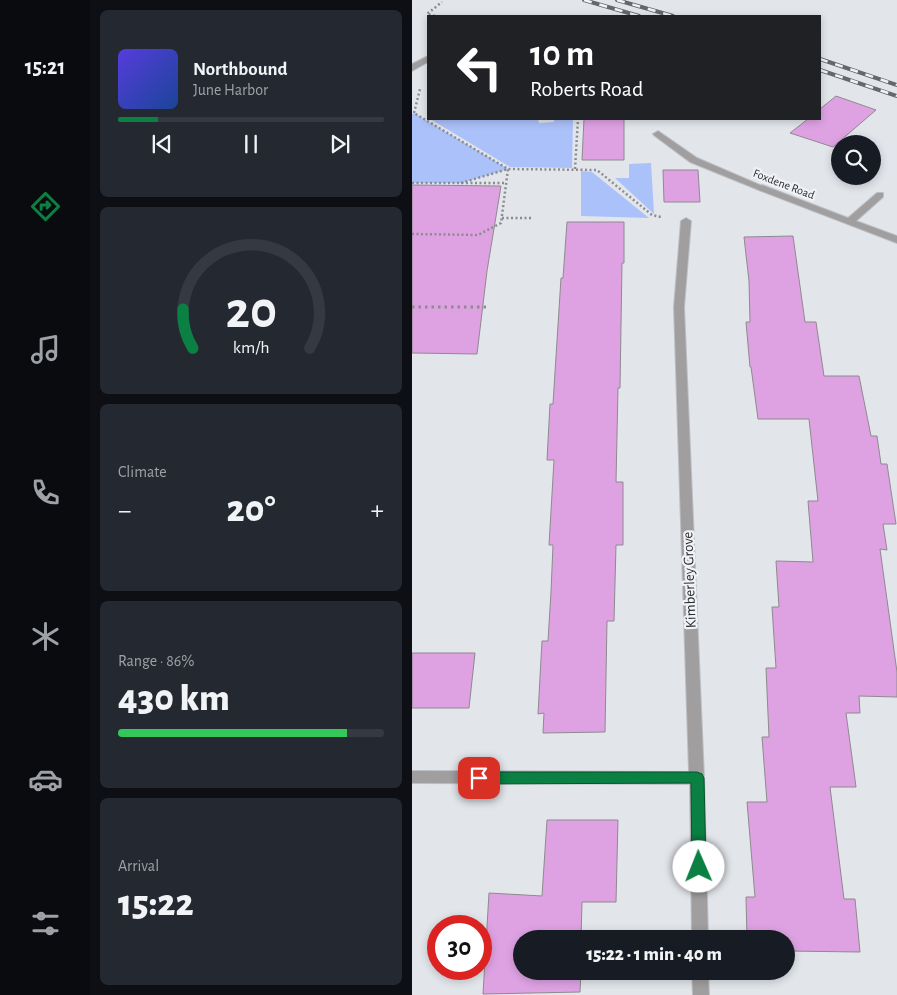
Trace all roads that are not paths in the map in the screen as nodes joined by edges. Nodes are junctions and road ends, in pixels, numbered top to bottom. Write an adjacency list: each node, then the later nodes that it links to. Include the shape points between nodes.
1 (427, 60): 2 (street)
2 (412, 68)
3 (658, 134): 6 (street, Foxdene Road, via 671,148 710,168)
4 (880, 195): 6 (street)
5 (686, 221): 9 (street, Kimberley Grove, via 678,307)
6 (849, 222): 7 (street, Foxdene Road)
7 (896, 240)
8 (412, 777): 9 (street)
9 (697, 778): 10 (street, Kimberley Grove)
10 (700, 930)
11 (700, 980): 12 (street)
12 (701, 995)

